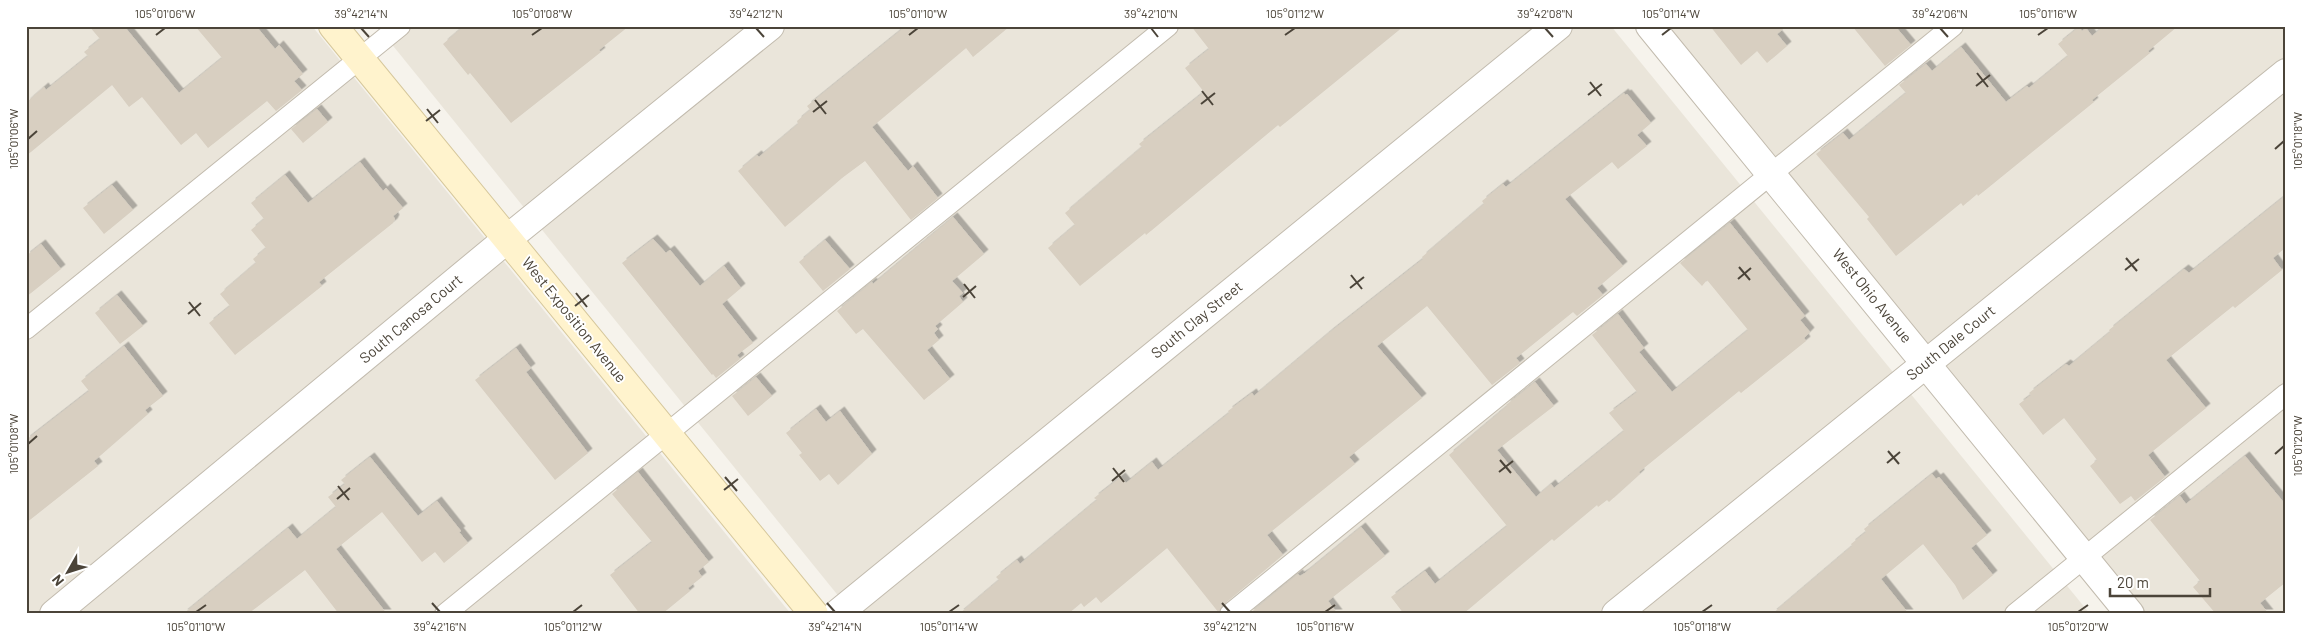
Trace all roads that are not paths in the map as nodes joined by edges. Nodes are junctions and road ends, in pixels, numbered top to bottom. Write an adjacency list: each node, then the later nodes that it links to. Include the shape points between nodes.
1 (334, 26): 8 (street, West Exposition Avenue)
2 (400, 26): 8 (lane)
3 (770, 26): 11 (street, South Canosa Court)
4 (1168, 26): 15 (lane)
5 (1558, 26): 20 (street, South Clay Street)
6 (1650, 26): 10 (street, West Ohio Avenue)
7 (1953, 26): 10 (lane)
8 (360, 59): 11 (street, West Exposition Avenue); 12 (lane)
9 (2286, 73): 13 (street, South Dale Court)
10 (1771, 174): 13 (street, West Ohio Avenue); 21 (lane)
11 (507, 239): 15 (street, West Exposition Avenue); 17 (street, South Canosa Court)
12 (26, 329)
13 (1926, 363): 16 (street, West Ohio Avenue); 22 (street, South Dale Court)
14 (2286, 394): 16 (lane)
15 (667, 434): 18 (lane); 19 (street, West Exposition Avenue)
16 (2084, 558): 23 (lane); 24 (street, West Ohio Avenue)
17 (54, 614)
18 (445, 614)
19 (814, 614)
20 (836, 614)
21 (1230, 614)
22 (1616, 614)
23 (2015, 614)
24 (2130, 614)

